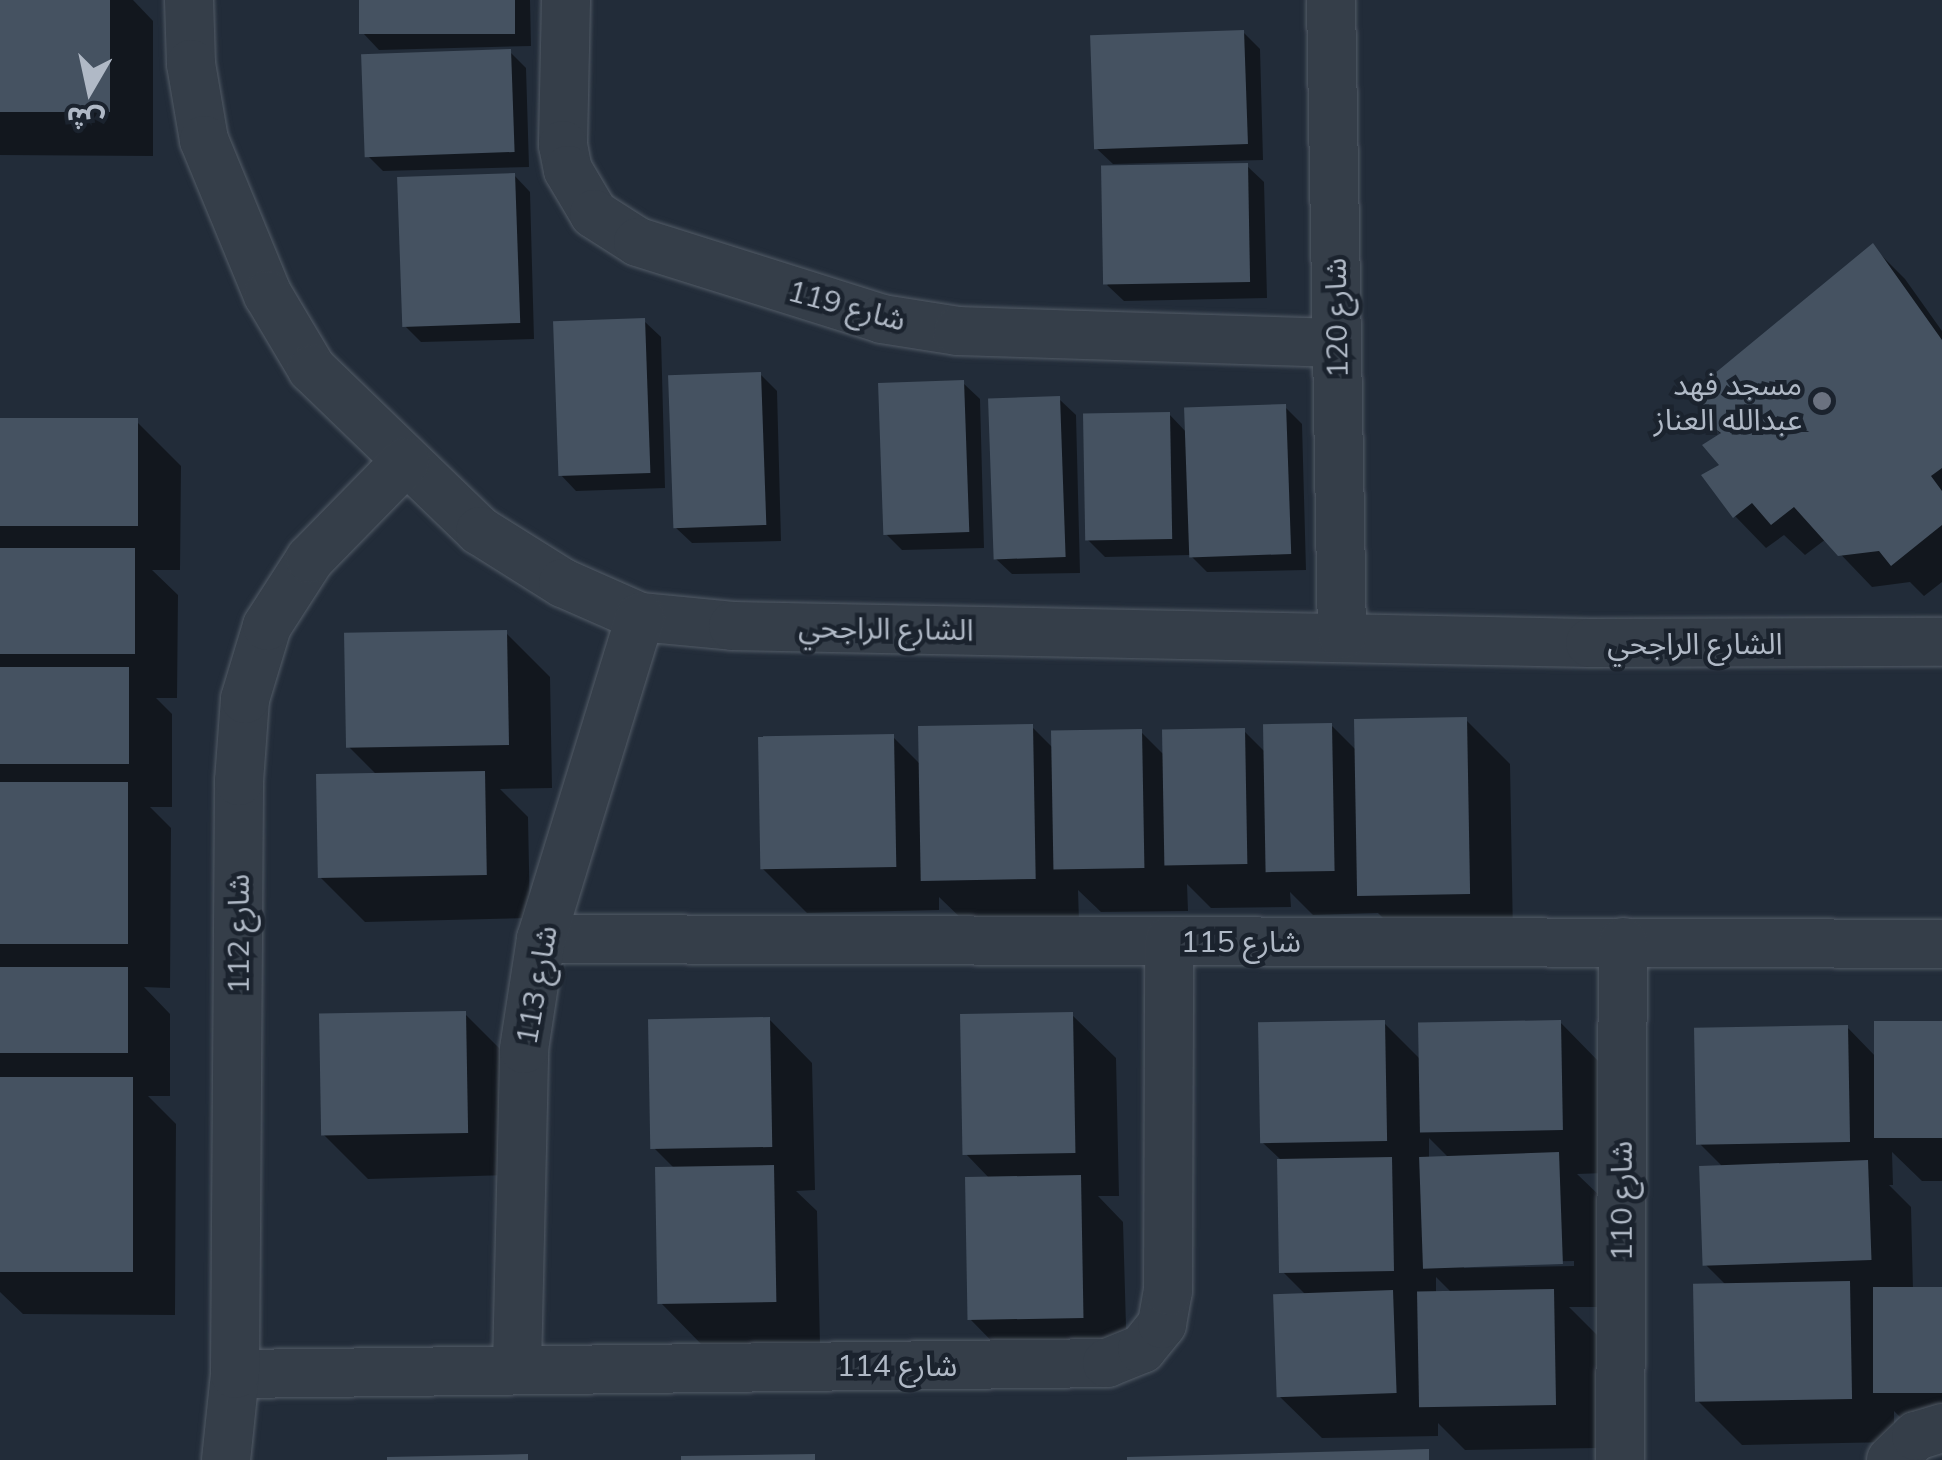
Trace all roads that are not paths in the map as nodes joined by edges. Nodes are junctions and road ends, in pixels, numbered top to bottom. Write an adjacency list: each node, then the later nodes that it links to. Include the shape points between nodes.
1 (189, 0): 5 (street, الشارع الراجحي, via 204,140 268,295 312,369)
2 (566, 0): 4 (street, شارع 119, via 568,170 594,214 638,242 882,319 958,331)
3 (1331, 0): 4 (street, شارع 120)
4 (1337, 343): 7 (street, شارع 120)
5 (406, 462): 6 (street, الشارع الراجحي, via 520,558); 14 (street, شارع 112, via 310,558 266,626 245,700)
6 (640, 616): 7 (street, الشارع الراجحي, via 733,626); 9 (street, شارع 113)
7 (1342, 635): 8 (street, الشارع الراجحي, via 1590,644)
8 (1942, 642)
9 (541, 940): 10 (street, شارع 115); 13 (street, شارع 113, via 524,1050)
10 (1169, 941): 11 (street, شارع 115); 13 (street, 114 شارع, via 1168,1291 1162,1324 1142,1349 1107,1363)
11 (1623, 942): 12 (street, شارع 115); 17 (street, شارع 110)
12 (1942, 944)
13 (517, 1368): 14 (street, 114 شارع)
14 (235, 1374): 16 (street, شارع 112)
15 (1942, 1428): 18 (street, via 1916,1436)
16 (226, 1460)
17 (1620, 1460)
18 (1891, 1460)

